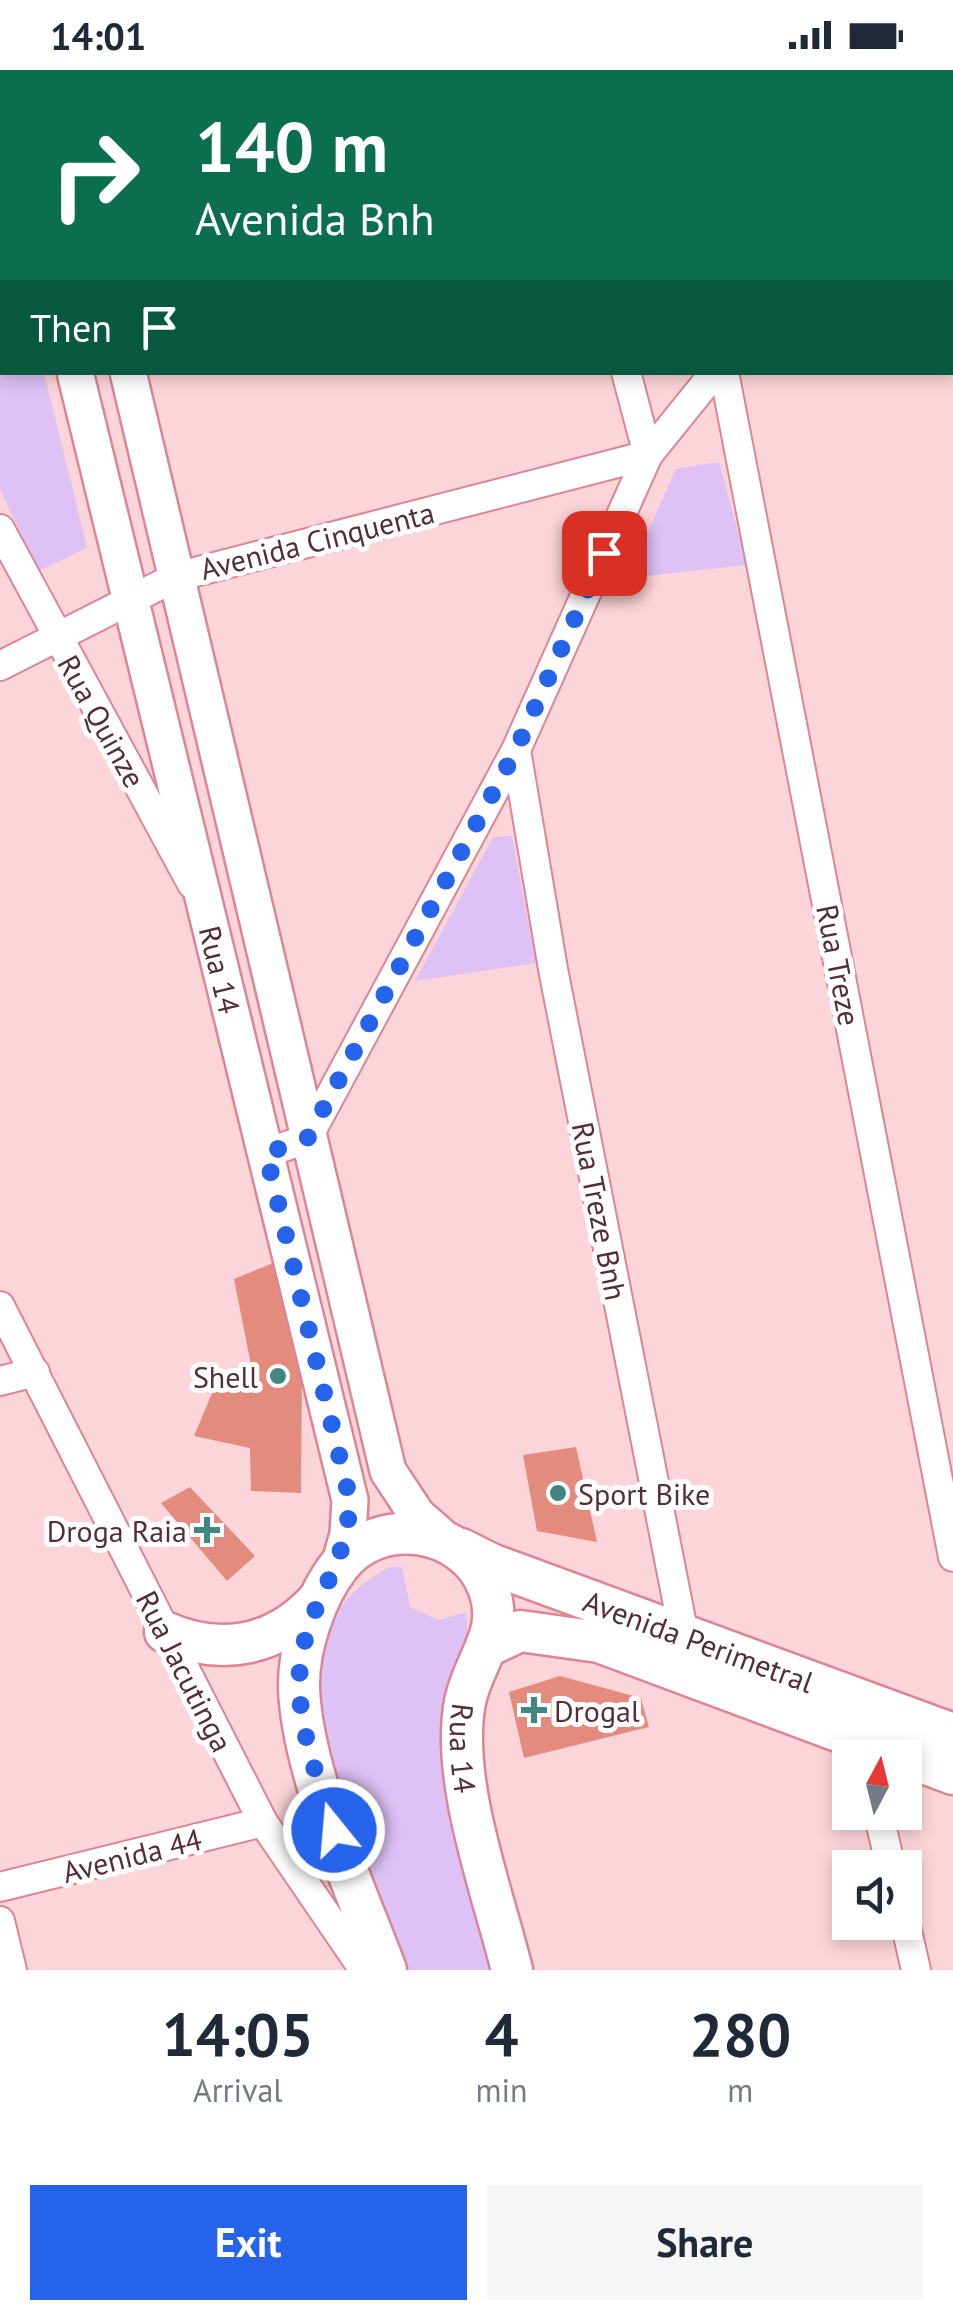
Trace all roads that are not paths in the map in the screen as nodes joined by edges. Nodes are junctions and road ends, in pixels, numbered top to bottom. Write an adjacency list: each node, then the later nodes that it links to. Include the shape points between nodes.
1 (76, 375): 9 (street, Rua 14)
2 (129, 375): 8 (street, Rua 14)
3 (627, 375): 6 (street)
4 (713, 375): 6 (street)
5 (725, 375): 20 (street, Rua Treze)
6 (648, 454): 8 (street, Avenida Cinquenta); 12 (street)
7 (0, 529): 10 (street, Rua Quinze)
8 (176, 577): 9 (street, Avenida Cinquenta); 14 (street, Rua 14)
9 (128, 599): 10 (street, Avenida Cinquenta); 13 (street, Rua 14)
10 (55, 637): 11 (street, Avenida Cinquenta); 13 (street, Rua Quinze)
11 (0, 666)
12 (516, 750): 14 (street); 24 (street, Rua Treze Bnh)
13 (207, 911): 15 (street, Rua 14)
14 (307, 1139): 15 (street); 19 (street, Rua 14, via 388,1471 416,1514)
15 (266, 1153): 21 (street, Rua 14, via 350,1500 348,1534)
16 (0, 1306): 17 (street, Rua Jacutinga)
17 (35, 1372): 18 (street); 22 (street, Rua Jacutinga)
18 (0, 1381)
19 (448, 1542): 21 (main road, via 425,1534 389,1536 356,1550); 23 (main road, Rua 14, via 472,1561 488,1587 494,1616); 24 (main road, Avenida Perimetral)
20 (953, 1557)
21 (332, 1579): 22 (main road, via 301,1619 265,1640 216,1647); 34 (main road, Rua 14, via 304,1641 299,1688 334,1830)
22 (164, 1632): 28 (street, Rua Jacutinga)
23 (490, 1646): 24 (main road, Avenida Perimetral, via 520,1630); 35 (main road, Rua 14, via 472,1678 463,1728 470,1799)
24 (679, 1652): 25 (main road, Avenida Perimetral)
25 (866, 1734): 26 (main road, Avenida Perimetral); 27 (main road, Avenida Perimetral)
26 (953, 1734)
27 (953, 1774)
28 (264, 1822): 29 (street, Avenida 44); 33 (street, Rua Jacutinga)
29 (0, 1887)
30 (0, 1921): 32 (street)
31 (908, 1940): 36 (street)
32 (12, 1970)
33 (364, 1970)
34 (386, 1970)
35 (512, 1970)
36 (916, 1970)

